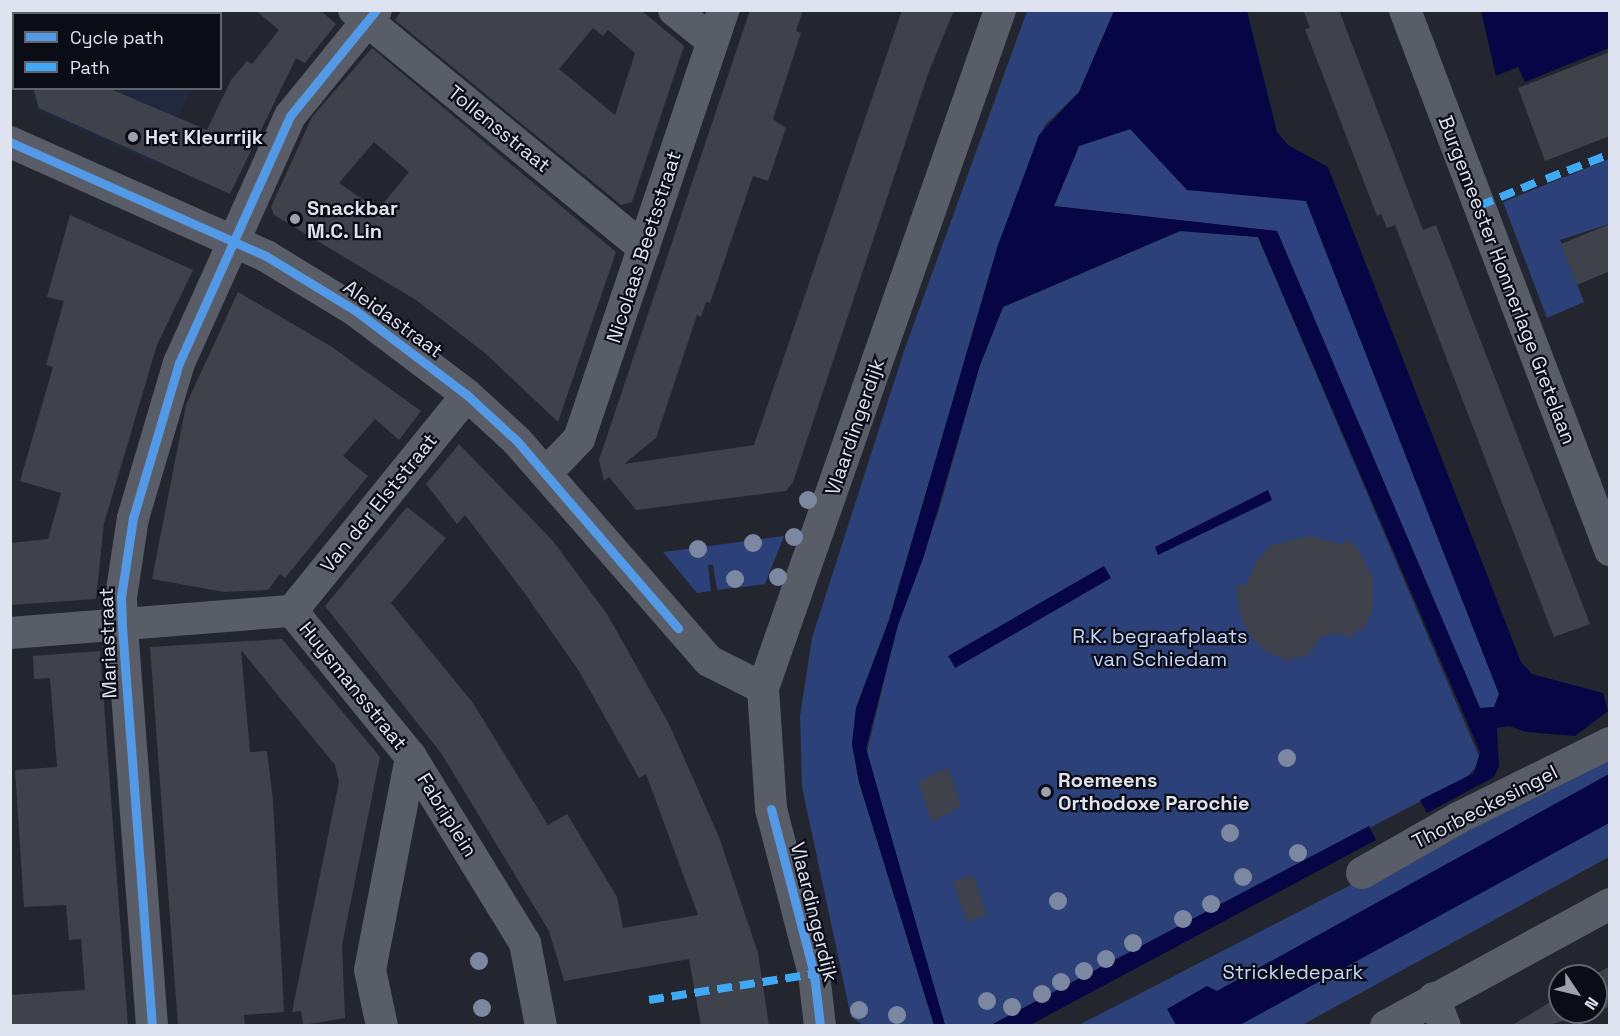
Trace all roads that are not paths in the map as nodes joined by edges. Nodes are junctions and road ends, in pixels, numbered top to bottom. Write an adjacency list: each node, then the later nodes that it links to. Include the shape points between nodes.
1 (674, 10): 6 (street)
2 (723, 10): 6 (street, Nicolaas Beetsstraat)
3 (1000, 10): 16 (street, Vlaardingerdijk)
4 (1405, 10): 12 (street, Burgemeester Honnerlage Gretelaan)
5 (365, 14): 8 (street, Mariastraat, via 290,116); 9 (street, Tollensstraat)
6 (712, 42): 9 (street, Nicolaas Beetsstraat)
7 (10, 142): 8 (street, Aleidastraat)
8 (233, 242): 10 (street, Aleidastraat, via 356,311); 14 (street, Mariastraat, via 179,363 133,518 121,597)
9 (644, 248): 11 (street, Nicolaas Beetsstraat, via 579,439)
10 (466, 395): 11 (street, Aleidastraat); 13 (street, Van der Elststraat)
11 (547, 472): 16 (street, Aleidastraat, via 709,661)
12 (1610, 550)
13 (292, 611): 14 (street, Huysmansstraat); 18 (street, Huysmansstraat)
14 (122, 627): 15 (street, Huysmansstraat); 22 (street, Mariastraat)
15 (10, 633)
16 (763, 688): 25 (street, Vlaardingerdijk, via 771,809 814,974)
17 (1610, 743): 19 (street, Thorbeckesingel, via 1458,818)
18 (411, 757): 23 (street, Fabriplein, via 370,970); 24 (street, Fabriplein, via 525,943)
19 (1362, 873)
20 (1610, 904): 21 (street)
21 (1439, 1012): 26 (street)
22 (152, 1026)
23 (382, 1026)
24 (541, 1026)
25 (820, 1026)
26 (1386, 1026)

